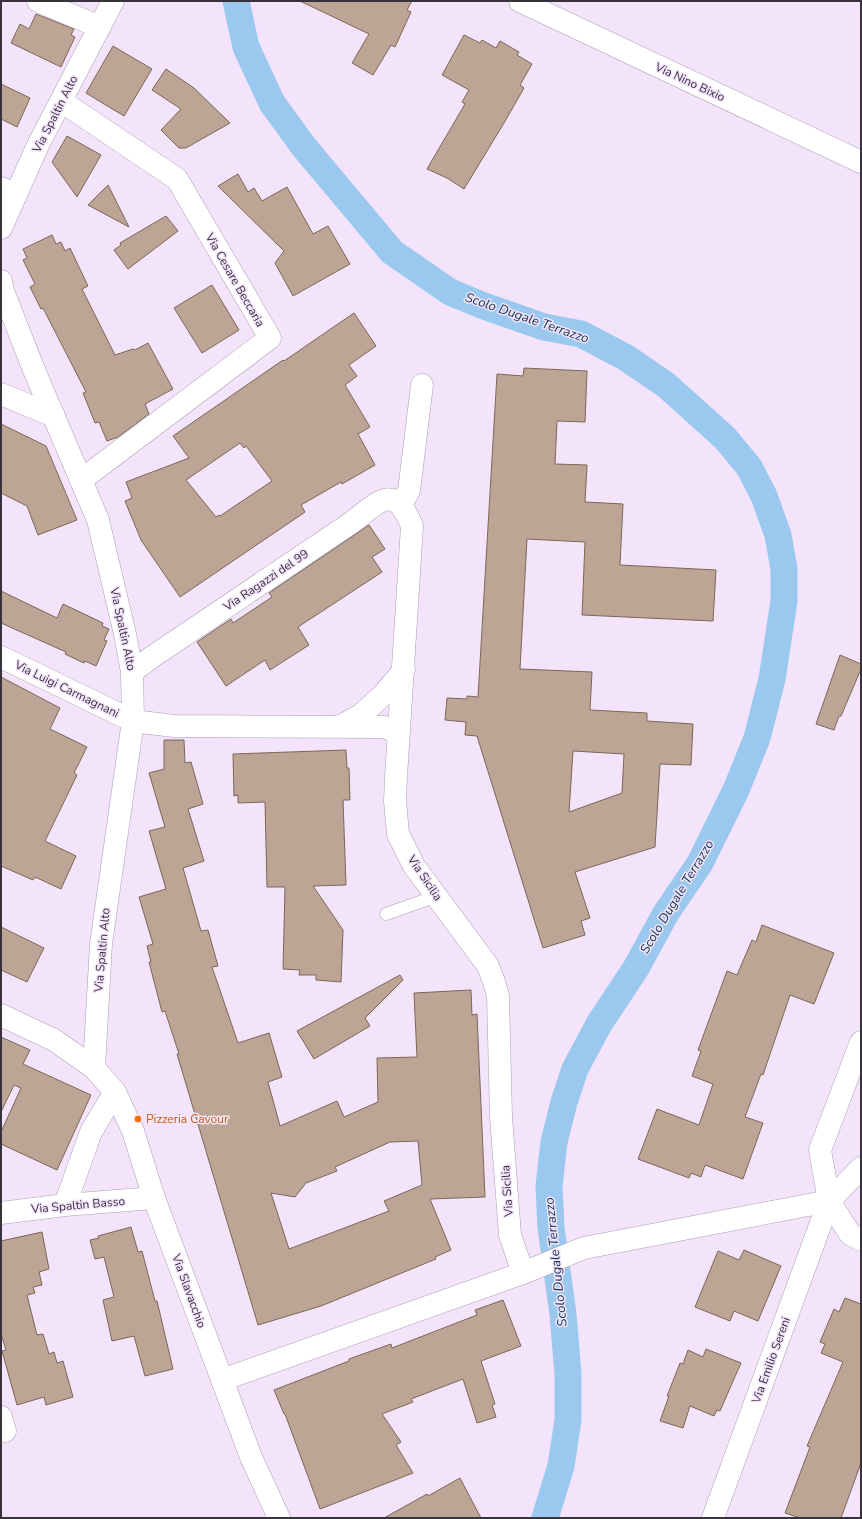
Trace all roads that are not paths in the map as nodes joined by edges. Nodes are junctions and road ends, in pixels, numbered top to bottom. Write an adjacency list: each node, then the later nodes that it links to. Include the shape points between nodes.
1 (38, 1): 4 (street)
2 (113, 1): 4 (street, Via Spaltin Alto)
3 (520, 1): 6 (street, Via Nino Bixio)
4 (100, 27): 5 (street, Via Spaltin Alto)
5 (61, 101): 7 (street, Via Spaltin Alto, via 38,145); 13 (street, Via Cesare Beccaria, via 177,179 270,338)
6 (861, 162)
7 (9, 191): 8 (street, Via Spaltin Alto)
8 (1, 228)
9 (1, 281): 12 (street, Via Spaltin Alto)
10 (422, 384): 14 (street, via 409,491)
11 (1, 394): 12 (street)
12 (54, 416): 13 (street, Via Spaltin Alto)
13 (81, 480): 17 (street, Via Spaltin Alto, via 98,520)
14 (401, 504): 16 (street, via 412,526); 17 (street, Via Ragazzi del 99, via 392,499 382,500)
15 (1, 657): 18 (street, Via Luigi Carmagnani)
16 (404, 670): 19 (street, via 362,714); 20 (street)
17 (132, 672): 18 (street, Via Spaltin Alto)
18 (133, 721): 19 (street, via 174,726); 25 (street, Via Spaltin Alto, via 101,944)
19 (339, 727): 20 (street, via 384,728)
20 (398, 733): 21 (street, Via Sicilia, via 395,801 398,834 414,866)
21 (437, 896): 22 (lane); 33 (street, Via Sicilia, via 488,966 498,996 501,1118 510,1235)
22 (386, 914)
23 (1, 1015): 25 (street, Via Slavacchio, via 54,1040)
24 (861, 1042): 29 (street, via 820,1150)
25 (94, 1068): 26 (street, Via Slavacchio)
26 (115, 1092): 28 (street, Via Slavacchio, via 133,1130); 30 (street, via 91,1132)
27 (861, 1168): 29 (street, Via Emilio Sereni)
28 (154, 1198): 30 (street, Via Spaltin Basso); 34 (street, Via Slavacchio)
29 (829, 1201): 32 (street, via 850,1234); 33 (street, via 584,1248); 36 (street, Via Emilio Sereni)
30 (65, 1205): 31 (street, Via Spaltin Basso)
31 (1, 1213)
32 (861, 1240)
33 (530, 1270): 34 (street)
34 (222, 1380): 35 (street, Via Slavacchio, via 251,1457)
35 (279, 1518)
36 (713, 1518)

